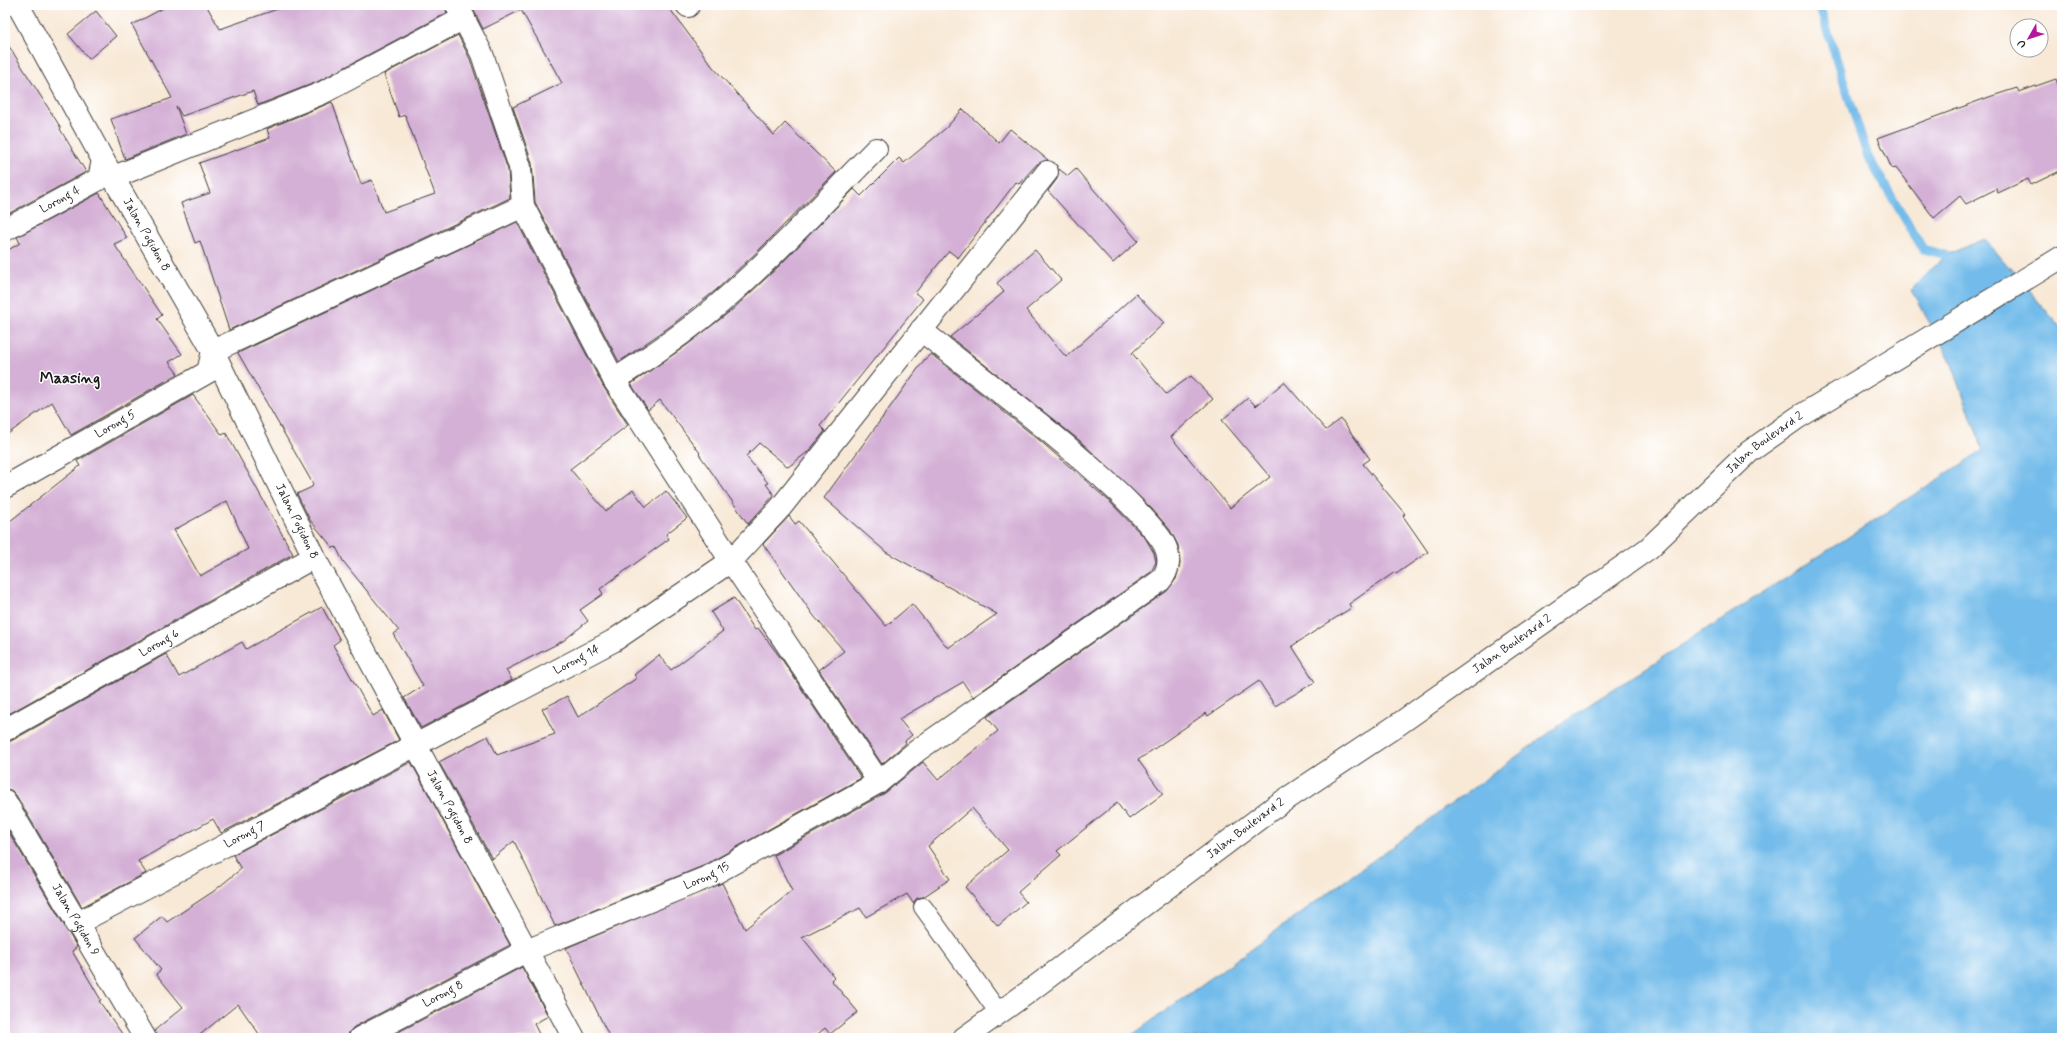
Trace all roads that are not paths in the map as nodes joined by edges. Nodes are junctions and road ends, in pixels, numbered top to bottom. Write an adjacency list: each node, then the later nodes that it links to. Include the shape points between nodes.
1 (18, 5): 4 (street, Jalan Pogidon 8)
2 (460, 12): 4 (street, via 322,93); 6 (street, via 482,54 520,166)
3 (876, 149): 11 (street, via 780,247 702,318 656,353)
4 (109, 168): 7 (street, Lorong 4, via 99,179); 10 (street, Jalan Pogidon 8)
5 (1047, 172): 9 (street, Lorong 14)
6 (523, 206): 10 (street); 11 (street)
7 (5, 230)
8 (2062, 257): 22 (street, Jalan Boulevard 2, via 1797,418 1749,452 1649,548 1396,726 1273,808)
9 (921, 330): 14 (street, Lorong 14, via 781,507); 17 (street, Lorong 15, via 1092,467 1133,507 1164,544 1168,566 1160,581 918,750)
10 (213, 351): 12 (street, Lorong 5, via 208,372); 13 (street, Jalan Pogidon 8)
11 (614, 380): 14 (street)
12 (5, 487)
13 (314, 557): 15 (street, Lorong 6); 16 (street, Jalan Pogidon 8)
14 (731, 561): 16 (street, Lorong 14, via 613,641); 17 (street)
15 (5, 730)
16 (414, 745): 20 (street, Lorong 7); 21 (street, Jalan Pogidon 8)
17 (878, 782): 21 (street, Lorong 15, via 708,876)
18 (5, 801): 20 (street, Jalan Pogidon 9)
19 (923, 907): 22 (lane)
20 (76, 924): 23 (street, Jalan Pogidon 9)
21 (526, 951): 24 (street, Lorong 8); 25 (street, Jalan Pogidon 8)
22 (999, 1013): 26 (street, Jalan Boulevard 2)
23 (145, 1038)
24 (360, 1038)
25 (574, 1038)
26 (964, 1038)

